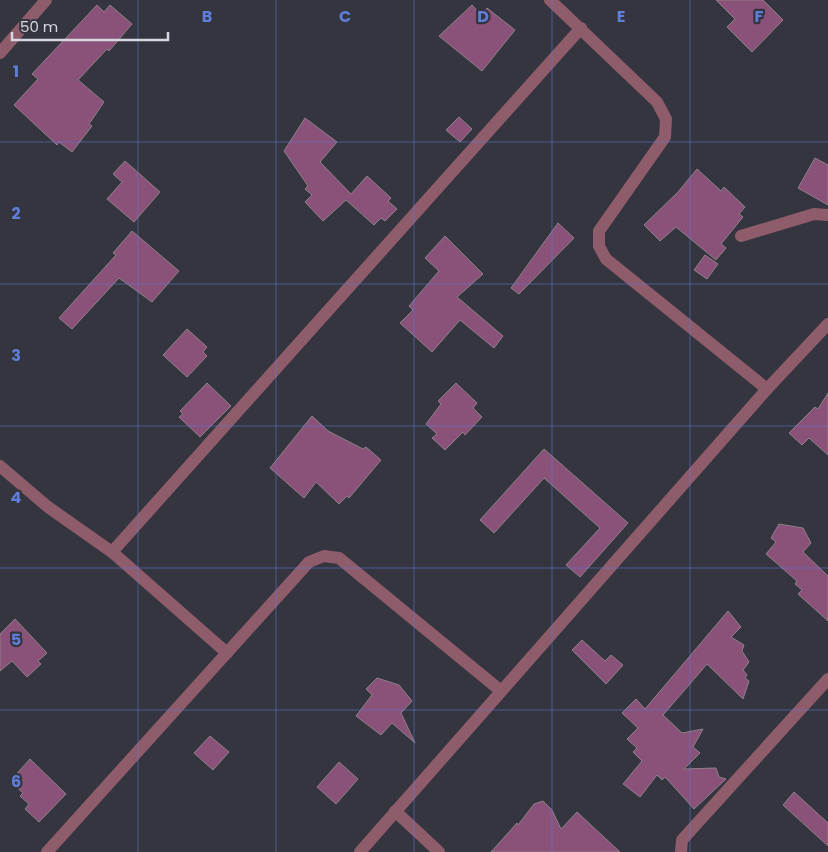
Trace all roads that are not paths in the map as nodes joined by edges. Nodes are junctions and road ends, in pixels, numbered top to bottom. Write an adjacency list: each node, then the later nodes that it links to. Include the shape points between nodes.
1 (46, 0): 4 (street)
2 (550, 0): 3 (street)
3 (581, 28): 8 (street, via 657,102 666,119 665,137 598,231 599,246 606,259); 10 (street)
4 (0, 53)
5 (828, 215): 6 (street, via 814,214)
6 (741, 236)
7 (828, 324): 8 (street)
8 (767, 389): 13 (street)
9 (0, 466): 10 (street, via 48,507)
10 (112, 552): 11 (street)
11 (227, 653): 13 (street, via 309,562 324,556 339,558); 15 (street)
12 (828, 679): 18 (street, via 682,840)
13 (502, 691): 14 (street)
14 (396, 811): 16 (street); 17 (street)
15 (47, 852)
16 (360, 852)
17 (439, 852)
18 (680, 852)

